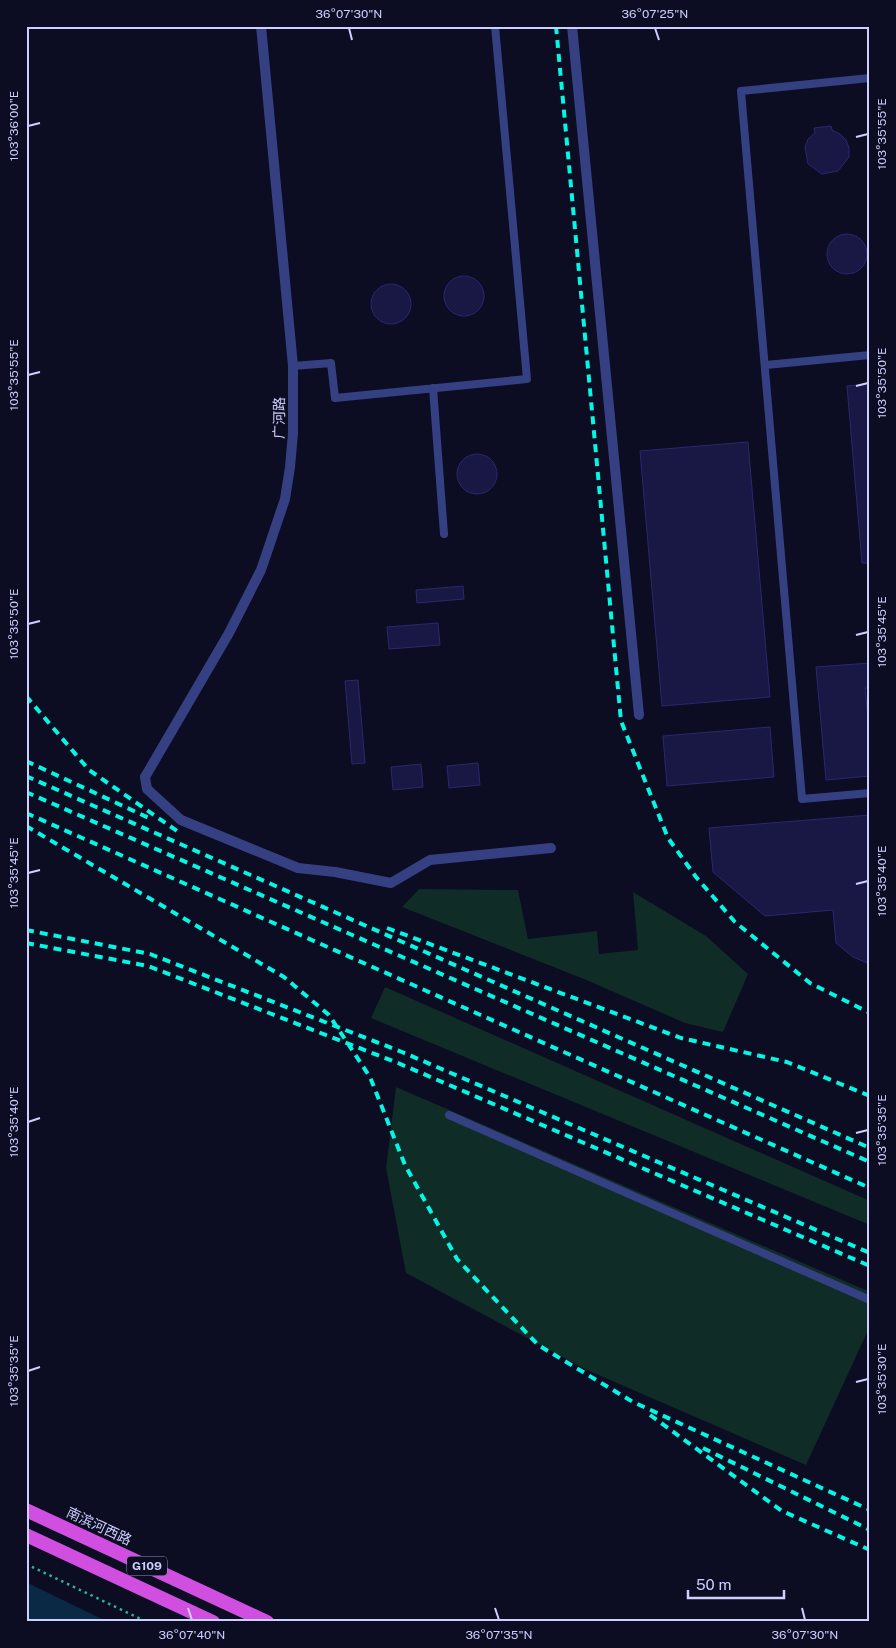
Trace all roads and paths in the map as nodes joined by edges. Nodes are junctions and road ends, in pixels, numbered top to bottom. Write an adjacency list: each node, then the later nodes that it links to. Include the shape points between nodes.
1 (262, 26): 7 (street, 广河路)
2 (496, 26): 8 (lane, via 527,379)
3 (572, 26): 10 (street)
4 (870, 78): 6 (lane, via 741,91)
5 (870, 355): 6 (lane)
6 (766, 365): 11 (lane, via 802,799)
7 (293, 366): 8 (lane, via 331,363 334,398); 12 (street, 广河路, via 290,467 274,535 245,604 145,777 147,789 181,820 298,868 391,883 430,860)
8 (433, 388): 9 (lane)
9 (444, 534)
10 (639, 715)
11 (870, 793)
12 (551, 848)
13 (449, 1115): 14 (lane)
14 (870, 1300)
15 (26, 1510): 20 (highway, 南滨河西路 / G109)
16 (26, 1535): 19 (highway, G109)
17 (26, 1564): 18 (path)
18 (147, 1622)
19 (213, 1622)
20 (267, 1622)

